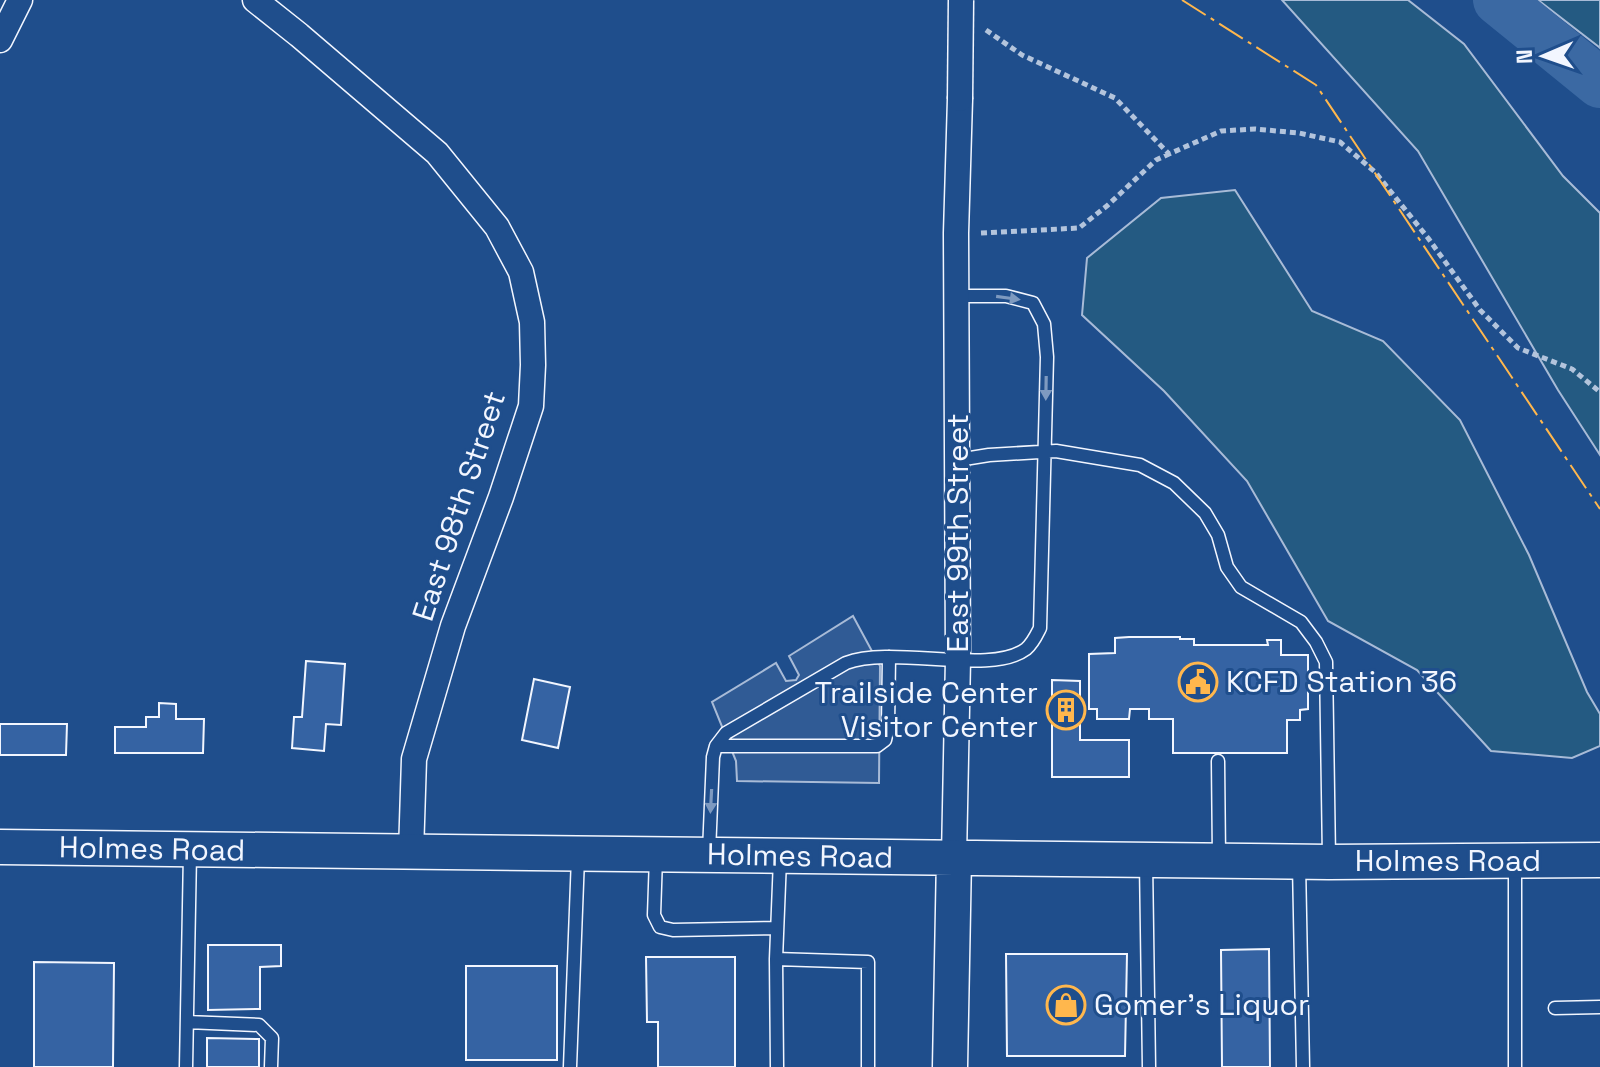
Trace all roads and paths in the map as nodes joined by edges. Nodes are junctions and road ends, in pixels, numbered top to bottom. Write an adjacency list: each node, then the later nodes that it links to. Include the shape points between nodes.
1 (20, 0): 5 (street)
2 (255, 0): 18 (street, East 98th Street, via 437,153 497,227 521,272 532,322 531,406 453,626 414,759)
3 (961, 0): 7 (street, East 99th Street, bridge)
4 (976, 24): 6 (path, via 1022,55 1115,98)
5 (0, 40)
6 (1169, 154): 7 (path, via 1079,228); 9 (path, via 1221,131 1299,133 1340,142 1375,172 1480,310 1518,348 1572,369)
7 (956, 233): 8 (street, East 99th Street)
8 (958, 296): 10 (lane, one-way to 10, via 1006,296 1033,303 1044,324 1047,357); 11 (street, East 99th Street)
9 (1600, 392)
10 (1045, 452): 11 (lane); 13 (lane, via 1040,628 1035,640 1011,656); 27 (lane, via 1140,465 1174,483 1205,513 1241,587 1301,622 1316,642 1326,662 1328,689)
11 (958, 460): 13 (street, East 99th Street)
12 (889, 657): 13 (lane); 14 (lane, via 846,663 726,733); 14 (lane, via 888,727 877,746)
13 (958, 659): 23 (street, East 99th Street)
14 (716, 746): 21 (lane, one-way to 21)
15 (1218, 761): 25 (lane)
16 (0, 847): 17 (main road, Holmes Road)
17 (190, 850): 18 (main road, Holmes Road); 33 (lane)
18 (411, 853): 19 (main road, Holmes Road)
19 (578, 854): 20 (main road, Holmes Road); 36 (lane)
20 (656, 855): 21 (main road, Holmes Road); 29 (lane, via 654,915 660,927)
21 (709, 855): 22 (main road, Holmes Road)
22 (780, 856): 23 (main road, Holmes Road); 29 (lane)
23 (954, 857): 24 (main road, Holmes Road); 39 (main road, East 99th Street)
24 (1146, 859): 25 (main road, Holmes Road); 40 (lane)
25 (1219, 860): 27 (main road, Holmes Road)
26 (1600, 860): 28 (main road, Holmes Road)
27 (1314, 861): 28 (main road, Holmes Road); 41 (lane)
28 (1515, 861): 42 (lane)
29 (777, 928): 30 (lane)
30 (776, 959): 37 (lane); 38 (lane, via 868,962)
31 (1600, 1007): 32 (lane)
32 (1555, 1008)
33 (187, 1022): 34 (lane); 35 (lane, via 259,1025 272,1038)
34 (186, 1067)
35 (271, 1067)
36 (570, 1067)
37 (777, 1067)
38 (868, 1067)
39 (950, 1067)
40 (1149, 1067)
41 (1303, 1067)
42 (1515, 1067)

